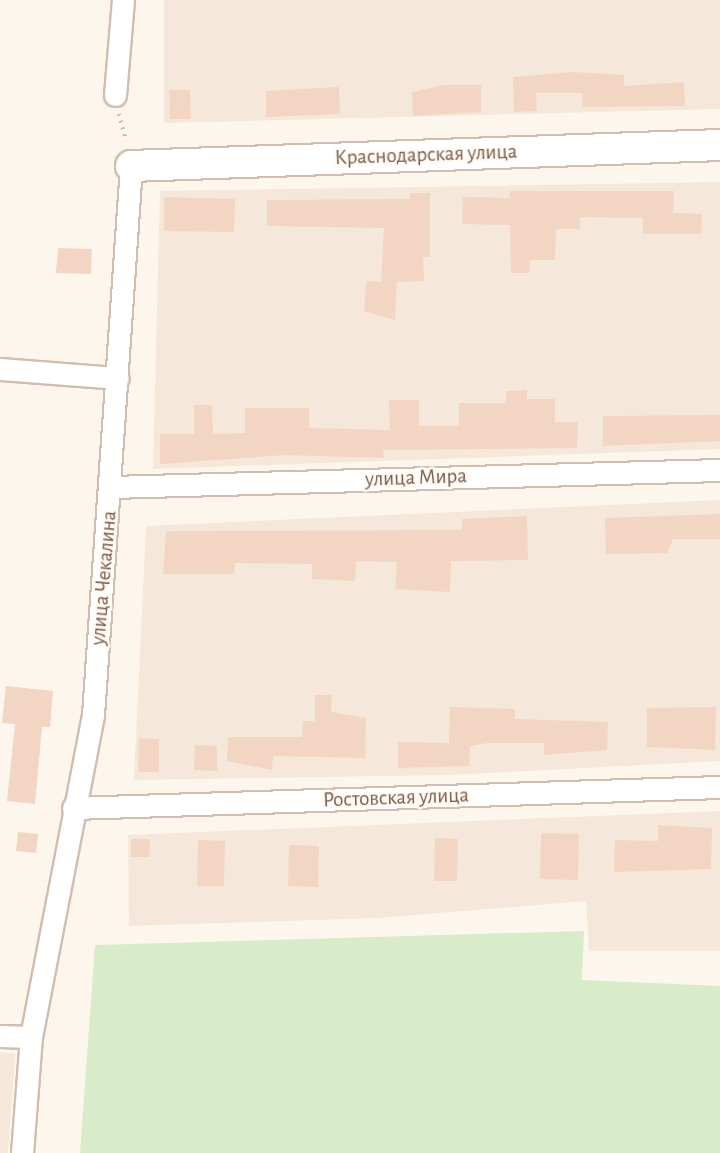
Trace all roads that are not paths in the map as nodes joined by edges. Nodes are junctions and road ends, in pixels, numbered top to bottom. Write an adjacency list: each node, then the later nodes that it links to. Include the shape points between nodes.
1 (123, 0): 2 (street)
2 (115, 95)
3 (720, 145): 4 (street, Краснодарская улица)
4 (131, 166): 6 (street, улица Чекалина)
5 (0, 369): 6 (street)
6 (118, 378): 8 (street, улица Чекалина)
7 (720, 470): 8 (street, улица Мира)
8 (111, 487): 10 (street, улица Чекалина, via 93,715)
9 (720, 787): 10 (street, Ростовская улица)
10 (73, 808): 12 (street, улица Чекалина)
11 (0, 1036): 12 (street)
12 (31, 1037): 13 (street, улица Чекалина)
13 (22, 1153)

